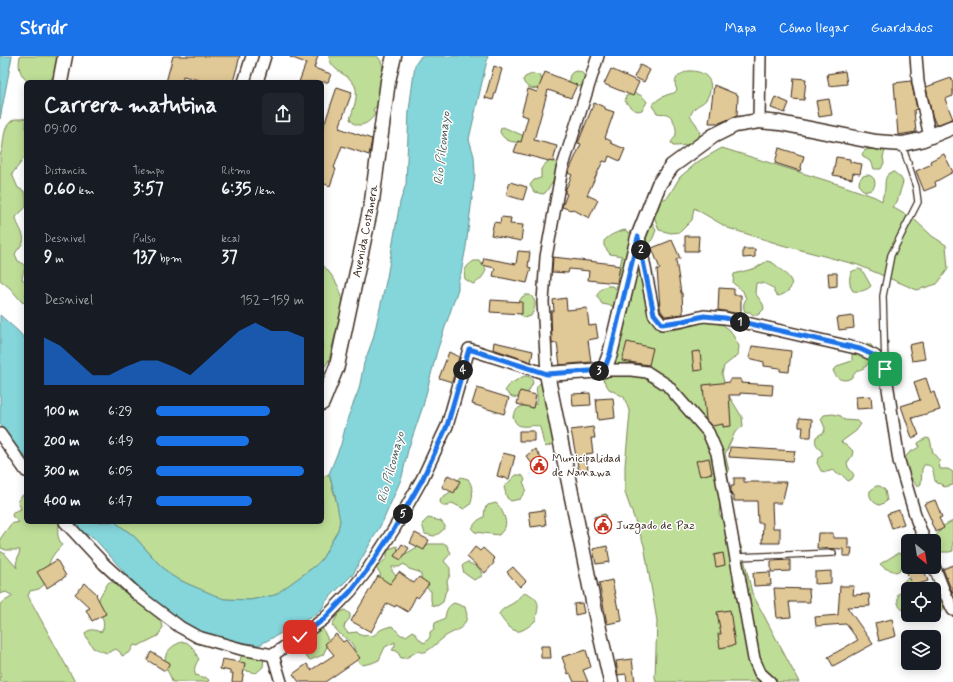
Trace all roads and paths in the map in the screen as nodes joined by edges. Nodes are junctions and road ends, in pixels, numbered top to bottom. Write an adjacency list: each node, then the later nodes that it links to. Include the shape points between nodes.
1 (65, 56): 8 (street)
2 (252, 56): 9 (street)
3 (265, 56): 10 (street)
4 (394, 56): 19 (street, Avenida Costanera, via 388,80 371,209 337,366)
5 (598, 56): 18 (street, via 562,169 546,257 543,302)
6 (760, 56): 11 (street)
7 (916, 56): 13 (street, via 918,82)
8 (60, 80)
9 (245, 80)
10 (258, 80)
11 (759, 121): 14 (street, via 876,142); 15 (street, via 734,125 712,136 672,166 659,184)
12 (953, 127): 13 (street)
13 (930, 137): 14 (street)
14 (902, 144): 16 (lane, via 916,187 918,202 891,255 883,296)
15 (638, 237): 16 (street, via 654,314 662,324 704,316 725,318 860,349 875,356); 17 (street)
16 (885, 369): 23 (street, via 899,461)
17 (604, 370): 18 (street); 25 (street, via 647,372 668,385 708,432 717,452)
18 (547, 374): 28 (street, via 469,349 447,426 422,480 394,529 350,592 324,619); 30 (street)
19 (324, 398)
20 (0, 434): 21 (street)
21 (24, 468)
22 (67, 524): 28 (street, via 104,564 139,596 180,627 198,637)
23 (922, 534)
24 (832, 553): 25 (lane)
25 (736, 557): 31 (street, via 754,659 760,673)
26 (937, 574): 27 (street)
27 (953, 610)
28 (273, 655): 29 (street)
29 (281, 682)
30 (611, 682)
31 (770, 682)

